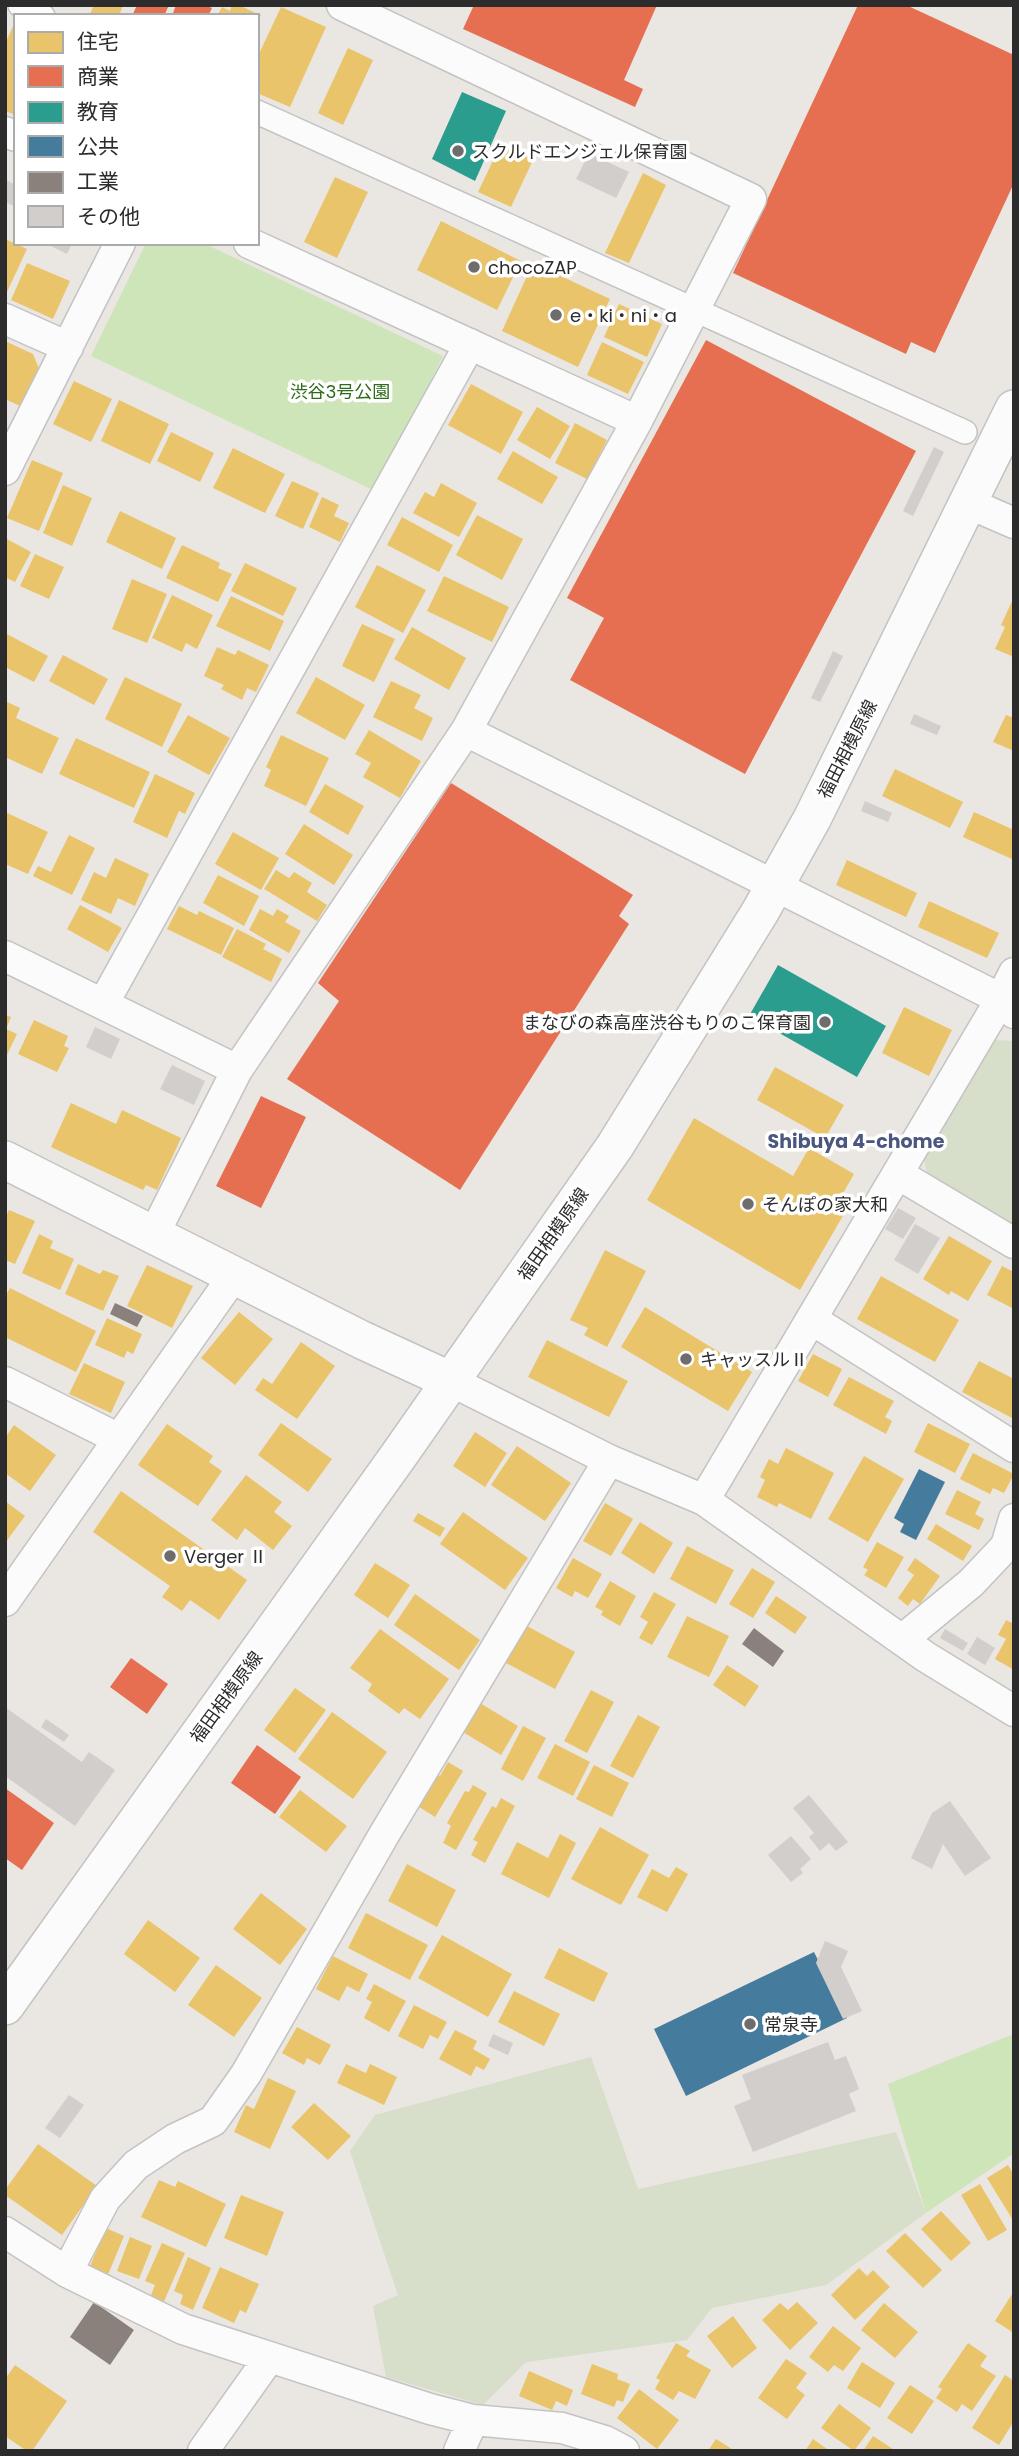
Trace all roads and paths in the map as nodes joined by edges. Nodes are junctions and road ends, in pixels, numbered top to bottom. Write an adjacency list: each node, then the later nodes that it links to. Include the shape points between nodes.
1 (20, 5): 3 (street)
2 (342, 5): 7 (street, via 751,199)
3 (39, 14)
4 (259, 113): 7 (street)
5 (119, 245): 10 (street)
6 (253, 245): 9 (street)
7 (695, 310): 12 (street); 13 (street)
8 (5, 319): 10 (street)
9 (470, 344): 12 (street); 21 (street)
10 (68, 347): 14 (street)
11 (1014, 409): 15 (street, 福田相模原線)
12 (638, 421): 17 (street)
13 (965, 432)
14 (5, 470)
15 (968, 503): 16 (street); 18 (street, 福田相模原線, via 812,819)
16 (1014, 523)
17 (466, 731): 18 (street); 22 (street)
18 (774, 883): 20 (street); 29 (street, 福田相模原線, via 615,1146)
19 (5, 956): 21 (street)
20 (1010, 995): 24 (street)
21 (103, 1004): 22 (street)
22 (237, 1070): 25 (street)
23 (5, 1160): 25 (street)
24 (898, 1174): 26 (street); 28 (street)
25 (155, 1234): 27 (street)
26 (1014, 1243)
27 (235, 1274): 29 (street); 31 (street)
28 (811, 1319): 32 (street); 34 (street)
29 (451, 1381): 33 (street); 39 (street, 福田相模原線)
30 (5, 1382): 31 (street)
31 (119, 1439): 36 (street)
32 (1014, 1447)
33 (609, 1460): 34 (street); 41 (street, via 246,2074 213,2121 175,2138 136,2165 104,2199)
34 (704, 1500): 37 (street)
35 (1014, 1519): 37 (street, via 1006,1546 971,1583)
36 (5, 1601)
37 (903, 1639): 38 (street)
38 (1014, 1711)
39 (5, 2006)
40 (5, 2232): 41 (street)
41 (67, 2272): 42 (street, via 183,2329)
42 (268, 2358): 43 (street); 44 (street)
43 (473, 2420): 45 (street); 46 (street, via 562,2428)
44 (203, 2451)
45 (459, 2451)
46 (624, 2451)

